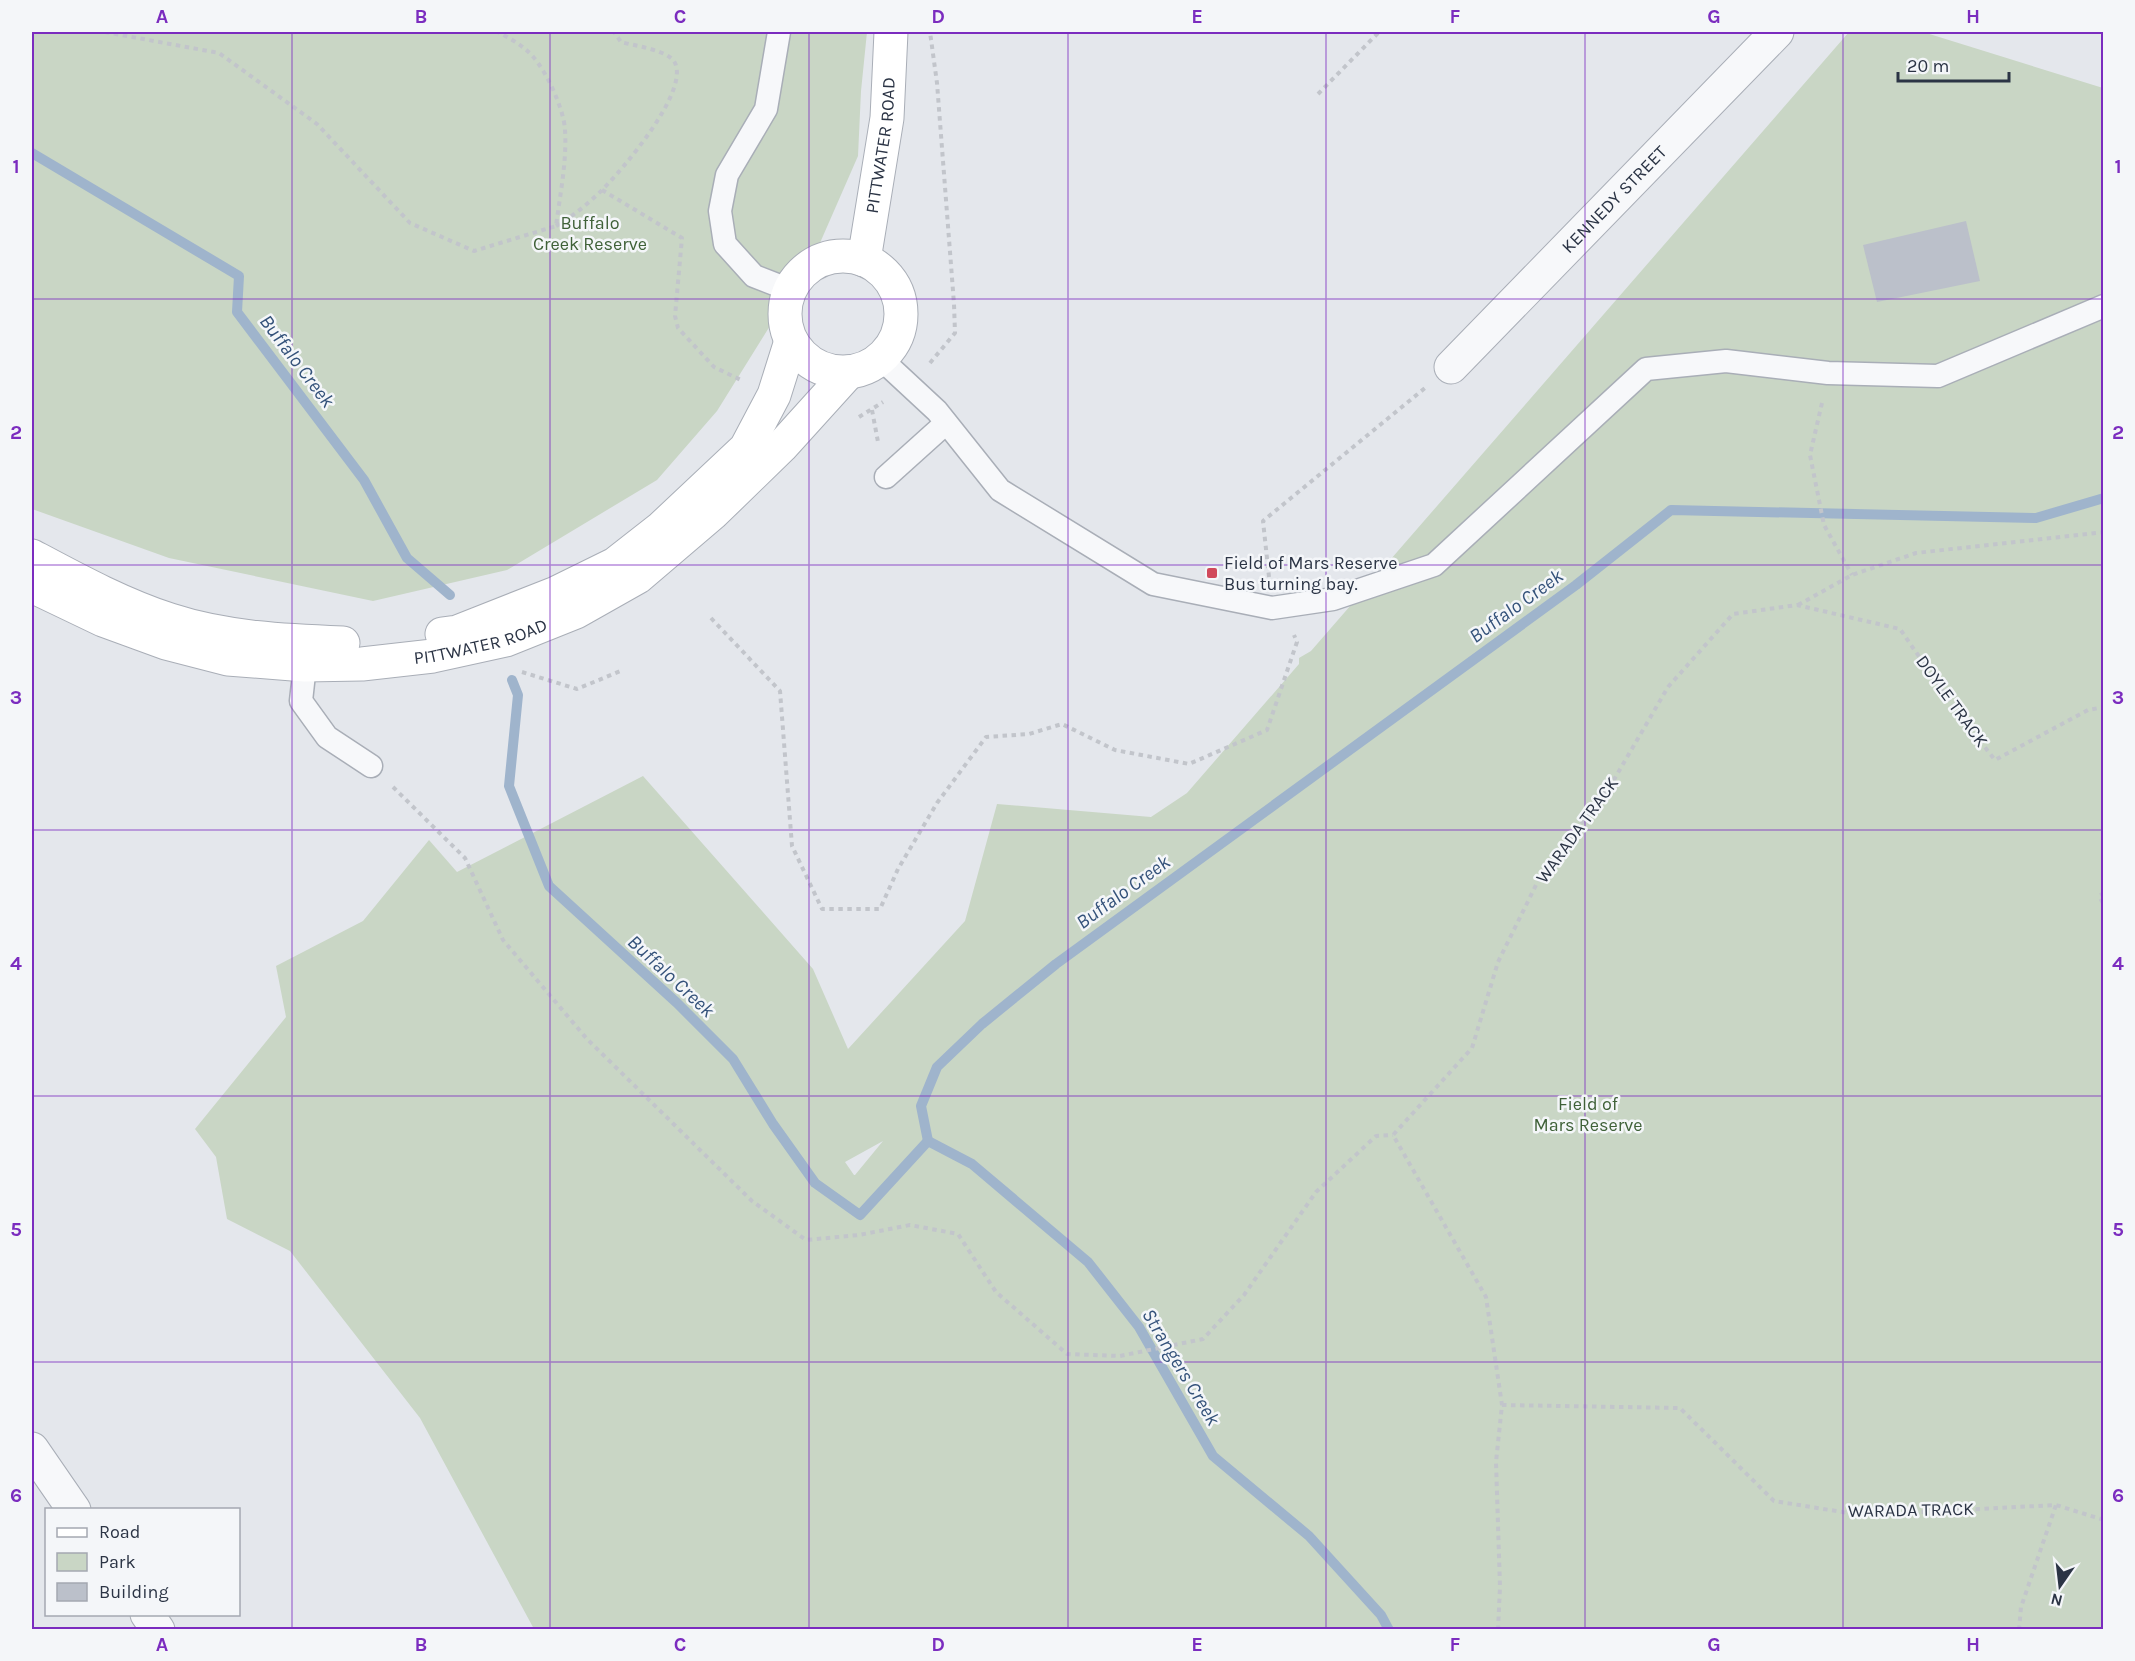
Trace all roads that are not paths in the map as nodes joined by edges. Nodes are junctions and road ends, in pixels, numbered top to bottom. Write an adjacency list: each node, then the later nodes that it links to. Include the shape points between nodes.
1 (779, 32): 5 (lane, via 766,109 727,175 720,211 725,244 754,276)
2 (891, 32): 4 (main road, PITTWATER ROAD, via 887,118)
3 (1777, 32): 9 (street, KENNEDY STREET)
4 (864, 260): 5 (main road, via 847,256 821,261 800,276); 8 (main road, via 891,281 899,296 900,330)
5 (790, 290): 7 (main road, via 785,324)
6 (2103, 306): 11 (lane, via 1938,376 1828,373 1726,361 1646,369 1434,565 1334,599 1277,607 1153,584 1000,490)
7 (791, 341): 10 (main road, via 815,365); 13 (main road, PITTWATER ROAD, via 774,395 746,448 662,528 615,564 556,593 457,632 365,644 230,634 171,620 119,601)
8 (881, 359): 10 (main road); 11 (lane)
9 (1451, 367)
10 (849, 372): 15 (main road, PITTWATER ROAD, via 782,447 713,513 638,577 576,612 506,640 433,656 362,664)
11 (946, 423): 12 (lane)
12 (886, 477)
13 (32, 556)
14 (32, 586): 15 (main road, PITTWATER ROAD, via 103,620 166,643 228,659)
15 (305, 665): 16 (lane, via 301,701 327,737)
16 (371, 766)
17 (32, 1449): 18 (street)
18 (73, 1508)
19 (148, 1616): 20 (street)
20 (158, 1629)

